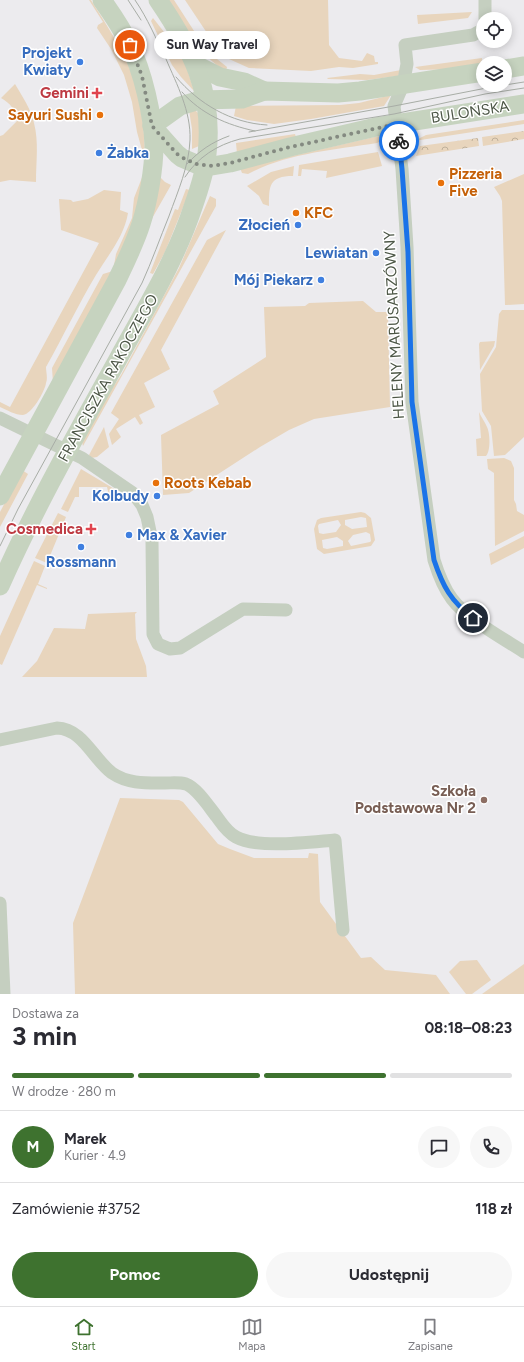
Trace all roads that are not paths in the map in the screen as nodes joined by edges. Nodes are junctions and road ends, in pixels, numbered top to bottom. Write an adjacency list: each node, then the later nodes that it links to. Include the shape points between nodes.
1 (102, 0): 15 (main road, via 117,22 142,76)
2 (158, 0): 6 (main road, FRANCISZKA RAKOCZEGO, via 179,31)
3 (485, 0): 4 (street)
4 (484, 12)
5 (476, 33): 10 (street, HELENY MARUSARZÓWNY, via 405,45 407,64)
6 (196, 65): 11 (main road, via 220,77 244,82); 12 (main road, FRANCISZKA RAKOCZEGO)
7 (524, 66): 8 (main road)
8 (512, 68)
9 (476, 73): 10 (main road)
10 (403, 85): 11 (main road, via 338,93); 14 (street, HELENY MARUSARZÓWNY, via 394,106)
11 (264, 91): 12 (main road, via 242,98)
12 (206, 99): 15 (main road, via 182,105); 16 (main road, FRANCISZKA RAKOCZEGO)
13 (524, 104): 14 (main road, BULOŃSKA)
14 (397, 124): 16 (main road, BULOŃSKA, via 230,163); 23 (street, HELENY MARUSARZÓWNY, via 408,252 412,402 434,560 443,583 461,609)
15 (152, 126): 16 (main road, via 182,158); 18 (main road, via 154,147 148,200 141,225 114,286)
16 (206, 166): 19 (main road, FRANCISZKA RAKOCZEGO, via 185,231 162,280)
17 (0, 418): 18 (street)
18 (33, 434): 19 (street); 20 (main road)
19 (68, 451): 21 (main road, FRANCISZKA RAKOCZEGO); 22 (street, via 134,493 142,505 152,541 153,634 158,644 170,649 180,648 243,609)
20 (0, 496)
21 (0, 586)
22 (286, 610)
23 (524, 652)
24 (0, 740): 26 (street, via 64,728 74,733 111,772 123,779 133,782 179,783 193,788 226,830 242,840 275,844 335,840)
25 (0, 903): 27 (street)
26 (343, 930)
27 (4, 994)

